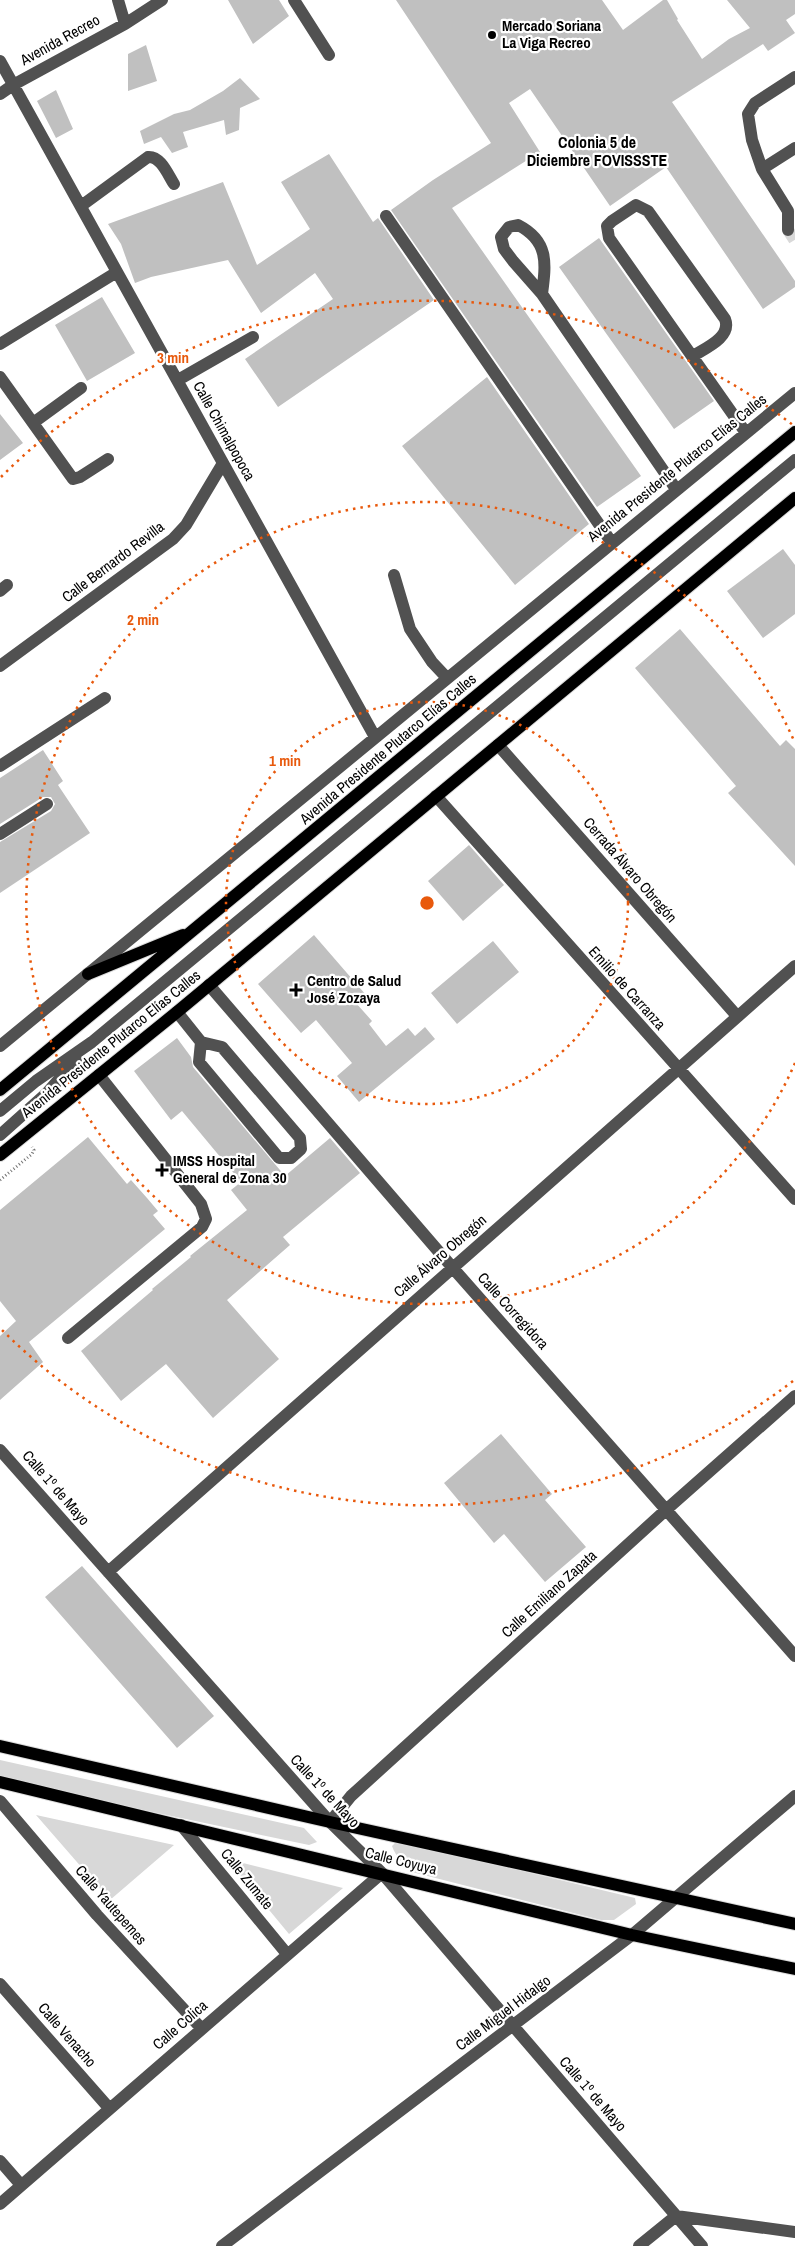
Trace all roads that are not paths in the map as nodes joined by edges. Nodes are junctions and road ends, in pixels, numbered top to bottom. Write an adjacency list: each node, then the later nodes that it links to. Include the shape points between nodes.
1 (118, 0): 4 (street)
2 (162, 0): 4 (street, Avenida Recreo)
3 (294, 0): 5 (street)
4 (125, 24): 8 (street, Avenida Recreo)
5 (329, 55)
6 (0, 62): 8 (street, Calle Chimalpopoca)
7 (795, 77): 11 (street, via 755,103 748,114 752,140)
8 (13, 85): 9 (street, Avenida Recreo); 13 (street, Calle Chimalpopoca)
9 (0, 94)
10 (795, 148): 11 (street)
11 (762, 169): 15 (street, via 788,210)
12 (174, 184): 13 (street, via 159,160 154,156 148,157)
13 (81, 206): 16 (street, Calle Chimalpopoca)
14 (386, 216): 33 (street)
15 (788, 230)
16 (117, 272): 19 (street); 22 (street, Calle Chimalpopoca)
17 (542, 294): 17 (street, via 504,249 501,237 509,227 518,224 528,230 544,252 546,264); 31 (street)
18 (252, 337): 22 (street)
19 (0, 344)
20 (693, 356): 20 (street, via 609,238 608,226 630,208 636,206 648,211 725,319 726,331 722,336); 27 (street)
21 (0, 376): 25 (street)
22 (178, 380): 30 (street, Calle Chimalpopoca)
23 (80, 388): 25 (street)
24 (795, 392): 27 (street, Avenida Presidente Plutarco Elías Calles)
25 (33, 423): 28 (street, via 73,479)
26 (795, 432): 44 (main road, Avenida Presidente Plutarco Elías Calles)
27 (746, 433): 31 (street, Avenida Presidente Plutarco Elías Calles)
28 (108, 459)
29 (795, 460): 50 (street)
30 (223, 464): 35 (street, Calle Bernardo Revilla, via 186,525 173,539); 38 (street, Calle Chimalpopoca)
31 (676, 489): 33 (street, Avenida Presidente Plutarco Elías Calles)
32 (795, 498): 39 (main road, Avenida Presidente Plutarco Elías Calles)
33 (612, 543): 36 (street, Avenida Presidente Plutarco Elías Calles)
34 (394, 575): 36 (street, via 410,629)
35 (0, 666)
36 (447, 678): 38 (street, Avenida Presidente Plutarco Elías Calles)
37 (105, 698): 40 (street)
38 (375, 737): 46 (street, Avenida Presidente Plutarco Elías Calles)
39 (498, 745): 41 (main road, Avenida Presidente Plutarco Elías Calles); 49 (street, Cerrada Álvaro Obregón)
40 (0, 766)
41 (436, 796): 47 (main road, Avenida Presidente Plutarco Elías Calles); 53 (street, Emilio de Carranza)
42 (47, 804): 43 (street)
43 (0, 834)
44 (196, 929): 46 (main road); 55 (main road, Avenida Presidente Plutarco Elías Calles)
45 (795, 966): 49 (street, Calle Álvaro Obregón)
46 (88, 974): 52 (street, Avenida Presidente Plutarco Elías Calles)
47 (209, 985): 48 (main road, Avenida Presidente Plutarco Elías Calles); 60 (street, Calle Corregidora)
48 (177, 1012): 51 (street); 54 (main road, Avenida Presidente Plutarco Elías Calles)
49 (738, 1016): 53 (street, Calle Álvaro Obregón)
50 (92, 1042): 56 (street); 57 (street, via 47,1093)
51 (201, 1042): 51 (street, via 222,1047 300,1138 301,1149 291,1158 279,1158 199,1062)
52 (0, 1046)
53 (678, 1069): 59 (street, Emilio de Carranza); 60 (street, Calle Álvaro Obregón)
54 (98, 1075): 58 (main road, Avenida Presidente Plutarco Elías Calles); 61 (street, via 201,1204 206,1218 202,1227)
55 (0, 1090)
56 (0, 1111)
57 (0, 1135)
58 (0, 1155)
59 (795, 1200)
60 (452, 1268): 64 (street, Calle Corregidora); 65 (street, Calle Álvaro Obregón)
61 (68, 1338)
62 (795, 1396): 64 (street, Calle Emiliano Zapata)
63 (0, 1450): 65 (street, Calle 1º de Mayo)
64 (667, 1509): 66 (street, Calle Corregidora); 72 (street, Calle Emiliano Zapata, via 351,1796)
65 (108, 1572): 72 (street, Calle 1º de Mayo)
66 (795, 1656)
67 (0, 1746): 72 (main road, Calle Coyuya)
68 (6, 1784): 69 (street); 73 (main road, Calle Coyuya)
69 (0, 1795)
70 (795, 1796): 75 (street, Calle Miguel Hidalgo)
71 (0, 1801): 82 (street, Calle Yautepemes, via 97,1915)
72 (330, 1822): 74 (street, Calle 1º de Mayo); 75 (main road, Calle Coyuya)
73 (181, 1825): 74 (main road, Calle Coyuya); 78 (street, Calle Zumate)
74 (382, 1873): 77 (main road, Calle Coyuya); 78 (street, Calle Colica); 81 (street, Calle 1º de Mayo)
75 (677, 1897): 76 (main road, Calle Coyuya); 77 (street, Calle Miguel Hidalgo)
76 (795, 1924)
77 (632, 1935): 79 (main road, Calle Coyuya); 81 (street, Calle Miguel Hidalgo)
78 (288, 1954): 82 (street, Calle Colica)
79 (795, 1969)
80 (0, 1984): 83 (street, Calle Venacho)
81 (513, 2026): 87 (street, Calle 1º de Mayo); 89 (street, Calle Miguel Hidalgo)
82 (201, 2028): 83 (street, Calle Colica)
83 (109, 2108): 85 (street, Calle Colica)
84 (0, 2161): 85 (street)
85 (21, 2185): 86 (street, Calle Colica)
86 (0, 2204)
87 (676, 2216): 88 (street); 90 (street); 91 (street, Calle 1º de Mayo)
88 (795, 2232)
89 (222, 2246)
90 (639, 2246)
91 (702, 2246)

